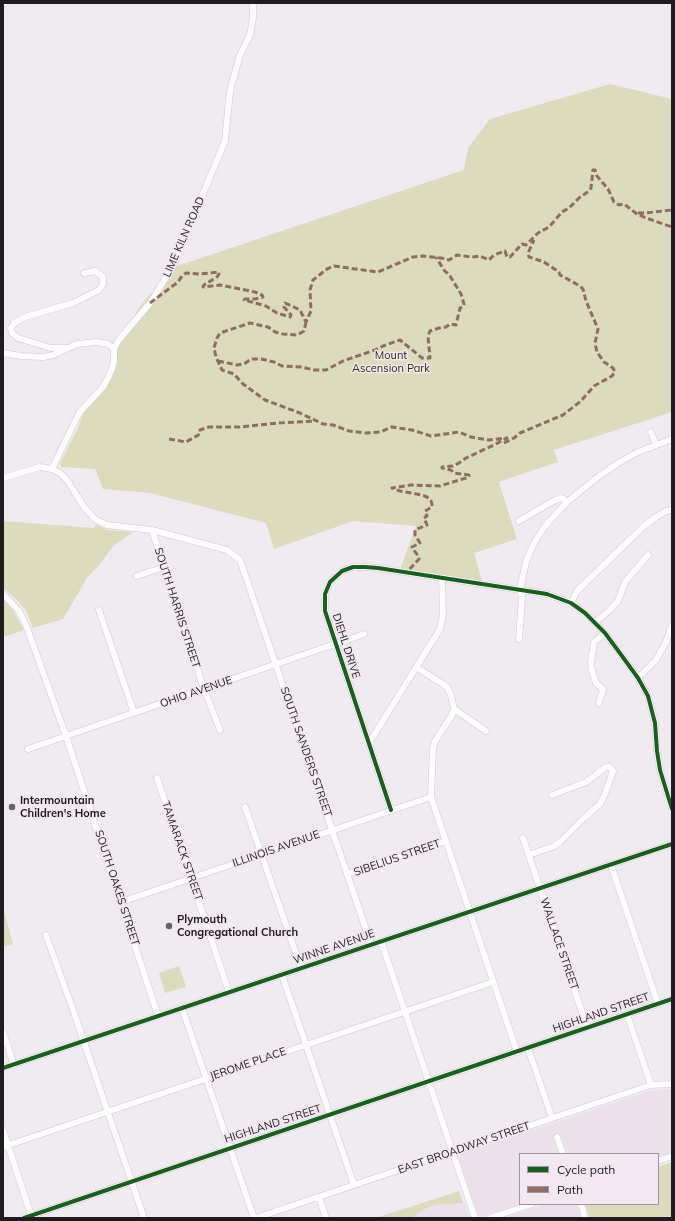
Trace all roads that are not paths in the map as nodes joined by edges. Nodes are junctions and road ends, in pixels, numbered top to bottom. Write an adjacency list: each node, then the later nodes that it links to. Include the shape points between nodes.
1 (253, 3): 4 (street, LIME KILN ROAD, via 250,35 240,55 231,86 225,141 217,162 172,268 155,296)
2 (84, 273): 3 (street, via 95,271 103,277 103,284 99,290 73,303 25,317 14,323 11,328 12,333 18,338 51,348)
3 (68, 348): 4 (street, via 77,344 96,342 108,344); 5 (street, via 43,357)
4 (114, 349): 9 (street, LIME KILN ROAD, via 114,362 109,376 103,387 79,413)
5 (3, 353)
6 (651, 432): 8 (street)
7 (672, 439): 8 (street)
8 (656, 445): 11 (street, via 619,462)
9 (52, 469): 10 (street, via 40,467); 14 (street, via 67,480 84,507 96,520 107,525)
10 (3, 478)
11 (567, 502): 13 (street, via 562,498 555,500); 19 (street, via 545,526 534,544 526,562)
12 (672, 510): 21 (street, via 666,511 644,526 577,591)
13 (519, 521)
14 (152, 530): 16 (street, SOUTH HARRIS STREET); 29 (street, SOUTH SANDERS STREET, via 227,550 240,560)
15 (648, 555): 23 (street, via 625,582 618,601)
16 (164, 567): 17 (street); 32 (street, SOUTH HARRIS STREET)
17 (137, 576)
18 (442, 578): 19 (street, DIEHL DRIVE); 28 (street, DIEHL DRIVE, via 365,567 353,567 342,571 330,582 325,594 325,611); 30 (street, via 440,629)
19 (520, 589): 21 (street, DIEHL DRIVE, via 555,596); 27 (street)
20 (3, 594): 38 (street, SOUTH OAKES STREET, via 19,611 26,625)
21 (570, 602): 23 (street, DIEHL DRIVE)
22 (99, 610): 35 (street)
23 (595, 622): 25 (street, DIEHL DRIVE)
24 (672, 625): 31 (street, via 656,660)
25 (605, 633): 31 (street, DIEHL DRIVE); 33 (street, via 594,642 591,662 596,683 603,690)
26 (364, 634): 28 (street, OHIO AVENUE)
27 (520, 639)
28 (336, 644): 29 (street, OHIO AVENUE); 39 (street, DIEHL DRIVE)
29 (276, 664): 32 (street, OHIO AVENUE); 47 (street, SOUTH SANDERS STREET)
30 (416, 667): 34 (street, via 447,687 452,695); 39 (street)
31 (638, 678): 45 (street, DIEHL DRIVE, via 652,709 658,760)
32 (204, 689): 35 (street, OHIO AVENUE); 36 (street, SOUTH HARRIS STREET)
33 (599, 703)
34 (454, 709): 37 (street); 43 (street, via 435,741)
35 (134, 713): 38 (street, OHIO AVENUE)
36 (220, 730)
37 (486, 730)
38 (66, 736): 40 (street, OHIO AVENUE); 57 (street, SOUTH OAKES STREET)
39 (369, 743): 46 (street, DIEHL DRIVE)
40 (28, 749)
41 (157, 778): 55 (street, TAMARACK STREET)
42 (552, 795): 52 (street, via 586,782 606,767 613,770 600,804 561,841)
43 (431, 797): 46 (street, ILLINOIS AVENUE); 49 (street)
44 (245, 807): 51 (street)
45 (672, 809)
46 (391, 810): 47 (street, ILLINOIS AVENUE)
47 (332, 830): 51 (street, ILLINOIS AVENUE); 54 (street, SOUTH SANDERS STREET)
48 (523, 838): 52 (street, WALLACE STREET)
49 (446, 841): 54 (street, SIBELIUS STREET); 58 (street)
50 (672, 844): 53 (street, WINNE AVENUE)
51 (262, 854): 55 (street, ILLINOIS AVENUE); 62 (street)
52 (529, 855): 56 (street, WALLACE STREET)
53 (611, 865): 56 (street, WINNE AVENUE); 67 (street)
54 (347, 874): 61 (street, SOUTH SANDERS STREET)
55 (192, 878): 57 (street, ILLINOIS AVENUE); 65 (street, TAMARACK STREET)
56 (540, 888): 58 (street, WINNE AVENUE); 72 (street, WALLACE STREET)
57 (121, 902): 71 (street, SOUTH OAKES STREET)
58 (470, 911): 60 (street, WINNE AVENUE); 64 (street)
59 (46, 934): 74 (street)
60 (381, 941): 61 (street, WINNE AVENUE); 69 (street)
61 (371, 944): 62 (street, WINNE AVENUE)
62 (301, 968): 63 (street, WINNE AVENUE)
63 (282, 975): 65 (street, WINNE AVENUE); 75 (street)
64 (493, 982): 69 (street, JEROME PLACE); 77 (street)
65 (229, 992): 68 (street, WINNE AVENUE)
66 (672, 999): 67 (street, HIGHLAND STREET)
67 (658, 1004): 70 (street, HIGHLAND STREET)
68 (182, 1008): 71 (street, WINNE AVENUE); 80 (street)
69 (405, 1011): 75 (street, JEROME PLACE); 81 (street)
70 (627, 1014): 72 (street, HIGHLAND STREET); 83 (street)
71 (158, 1016): 74 (street, WINNE AVENUE)
72 (587, 1027): 76 (street, HIGHLAND STREET)
73 (3, 1032): 78 (street)
74 (84, 1042): 78 (street, WINNE AVENUE); 84 (street)
75 (306, 1044): 80 (street, JEROME PLACE); 85 (street)
76 (528, 1048): 77 (street, HIGHLAND STREET); 86 (street)
77 (517, 1052): 81 (street, HIGHLAND STREET)
78 (14, 1065): 79 (street, WINNE AVENUE)
79 (3, 1068)
80 (207, 1078): 84 (street, JEROME PLACE); 90 (street)
81 (429, 1081): 85 (street, HIGHLAND STREET); 91 (street)
82 (672, 1084): 83 (street, EAST BROADWAY STREET)
83 (651, 1086): 86 (street, EAST BROADWAY STREET)
84 (108, 1112): 89 (street, JEROME PLACE); 95 (street)
85 (330, 1115): 90 (street, HIGHLAND STREET); 96 (street)
86 (552, 1118): 91 (street, EAST BROADWAY STREET)
87 (3, 1130): 89 (street)
88 (557, 1137): 92 (street)
89 (6, 1146): 100 (street)
90 (230, 1148): 95 (street, HIGHLAND STREET); 103 (street)
91 (452, 1152): 96 (street, EAST BROADWAY STREET); 105 (street)
92 (563, 1153)
93 (672, 1156): 94 (street)
94 (659, 1161)
95 (131, 1181): 100 (street, HIGHLAND STREET); 102 (street)
96 (354, 1185): 97 (street, EAST BROADWAY STREET)
97 (319, 1197): 103 (street, EAST BROADWAY STREET); 104 (street)
98 (529, 1205): 106 (street)
99 (580, 1205): 107 (street)
100 (32, 1217): 101 (street, HIGHLAND STREET)
101 (24, 1218)
102 (144, 1218)
103 (255, 1218)
104 (326, 1218)
105 (475, 1218)
106 (490, 1218)
107 (585, 1218)

